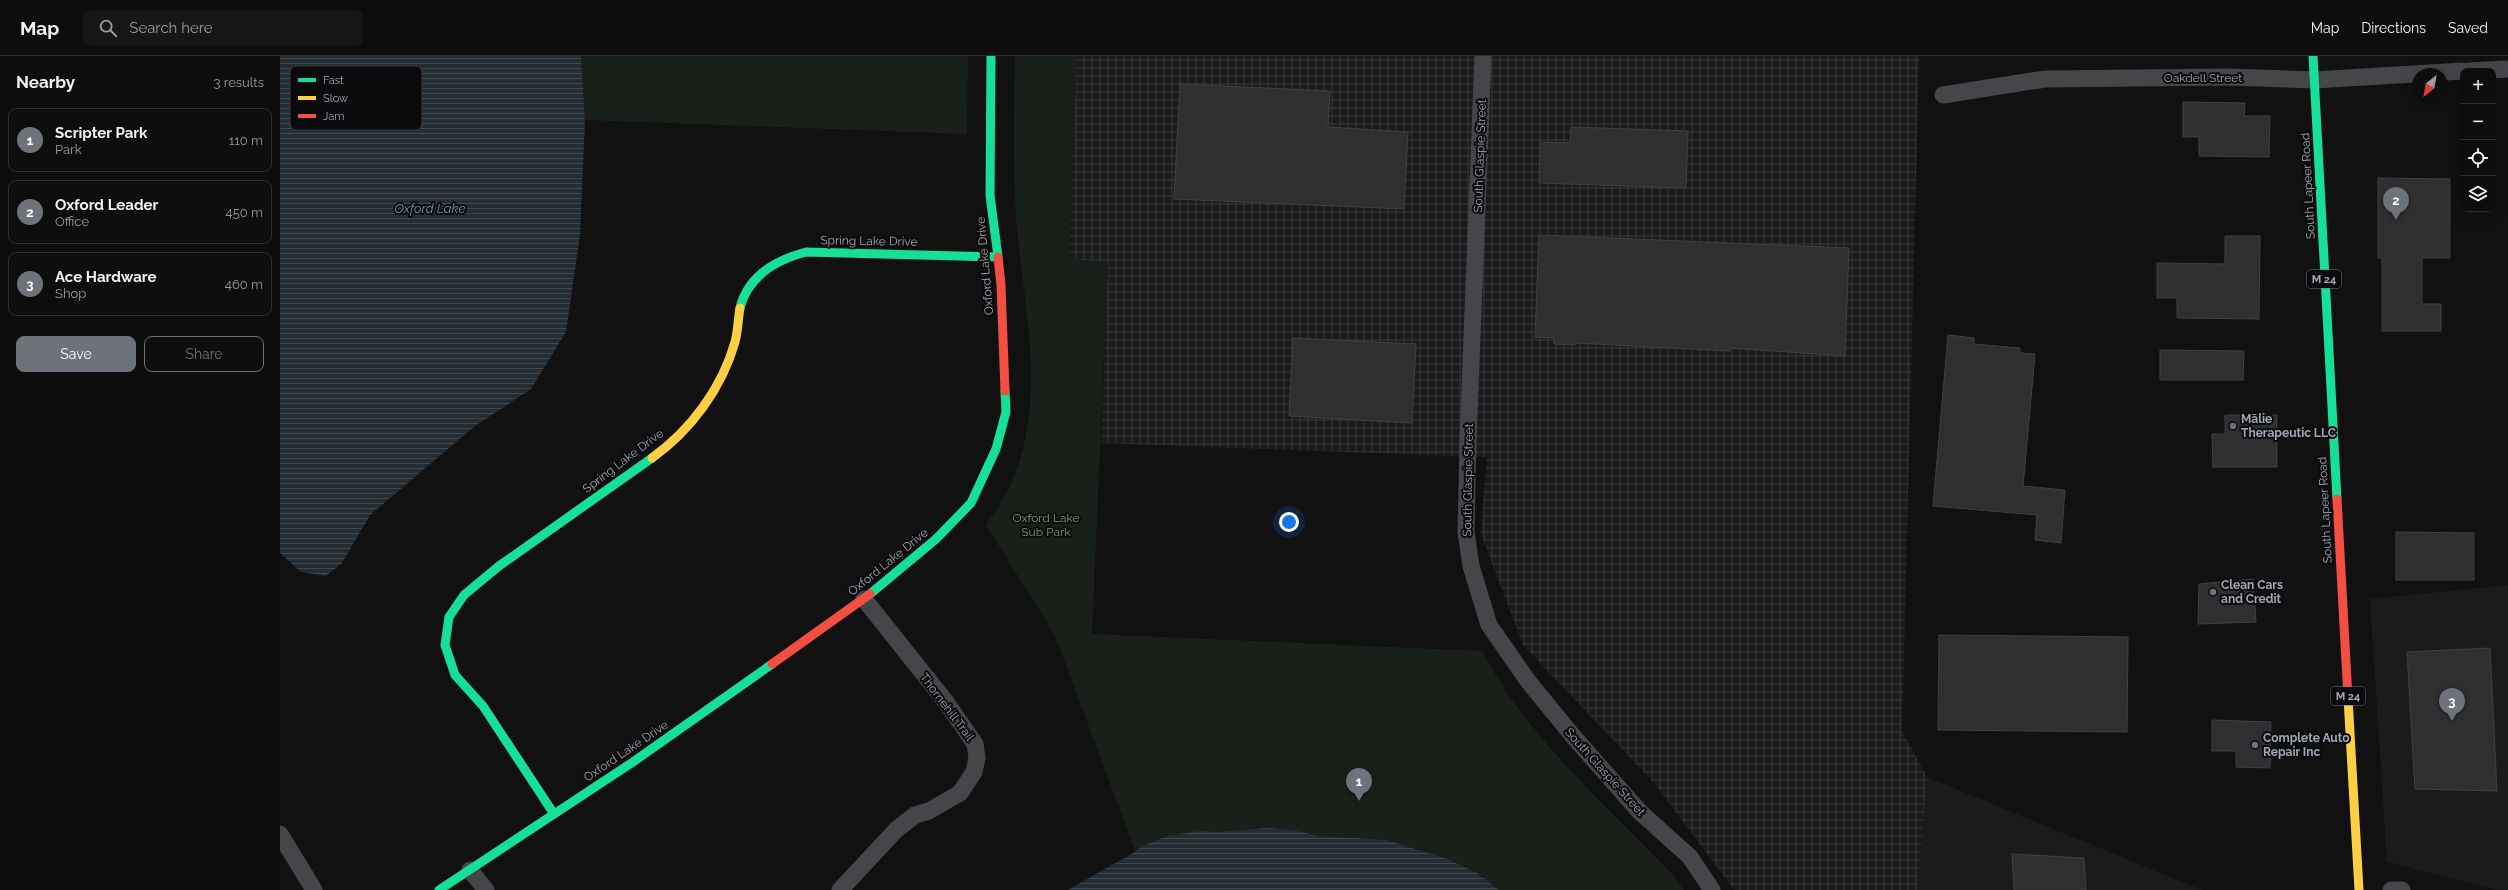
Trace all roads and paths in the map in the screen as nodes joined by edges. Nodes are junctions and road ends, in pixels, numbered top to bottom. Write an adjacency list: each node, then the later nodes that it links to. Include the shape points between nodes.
1 (991, 56): 9 (street, Oxford Lake Drive, via 990,195)
2 (1483, 56): 18 (street, South Glaspie Street, via 1468,440 1466,532 1471,566 1489,625 1528,681 1640,812 1690,857)
3 (2313, 56): 7 (street, South Lapeer Road / M 24)
4 (2508, 69): 5 (street)
5 (2496, 70)
6 (2460, 71): 7 (street, Oakdell Street)
7 (2314, 80): 8 (street, Oakdell Street, via 2229,77 2045,79); 19 (street, South Lapeer Road / M 24)
8 (1943, 95)
9 (997, 257): 10 (street, Oxford Lake Drive, via 1001,286 1006,412 996,449 971,503 936,539); 11 (street, Spring Lake Drive, via 806,252 775,262 753,280 740,305 735,341 723,374 693,421 659,452 464,595 449,616 445,645 455,675 483,706)
10 (864, 598): 11 (street, Oxford Lake Drive, via 633,762); 17 (street, Thornehill Trail, via 963,726 975,744 976,758 974,772 960,793 930,811 915,815 896,830)
11 (554, 814): 13 (street, Oxford Lake Drive)
12 (280, 834): 14 (street)
13 (470, 870): 15 (street, Oxford Lake Drive); 16 (street)
14 (314, 890)
15 (439, 890)
16 (486, 890)
17 (840, 890)
18 (1712, 890)
19 (2359, 890)
20 (2391, 890): 21 (street)
21 (2402, 890)

